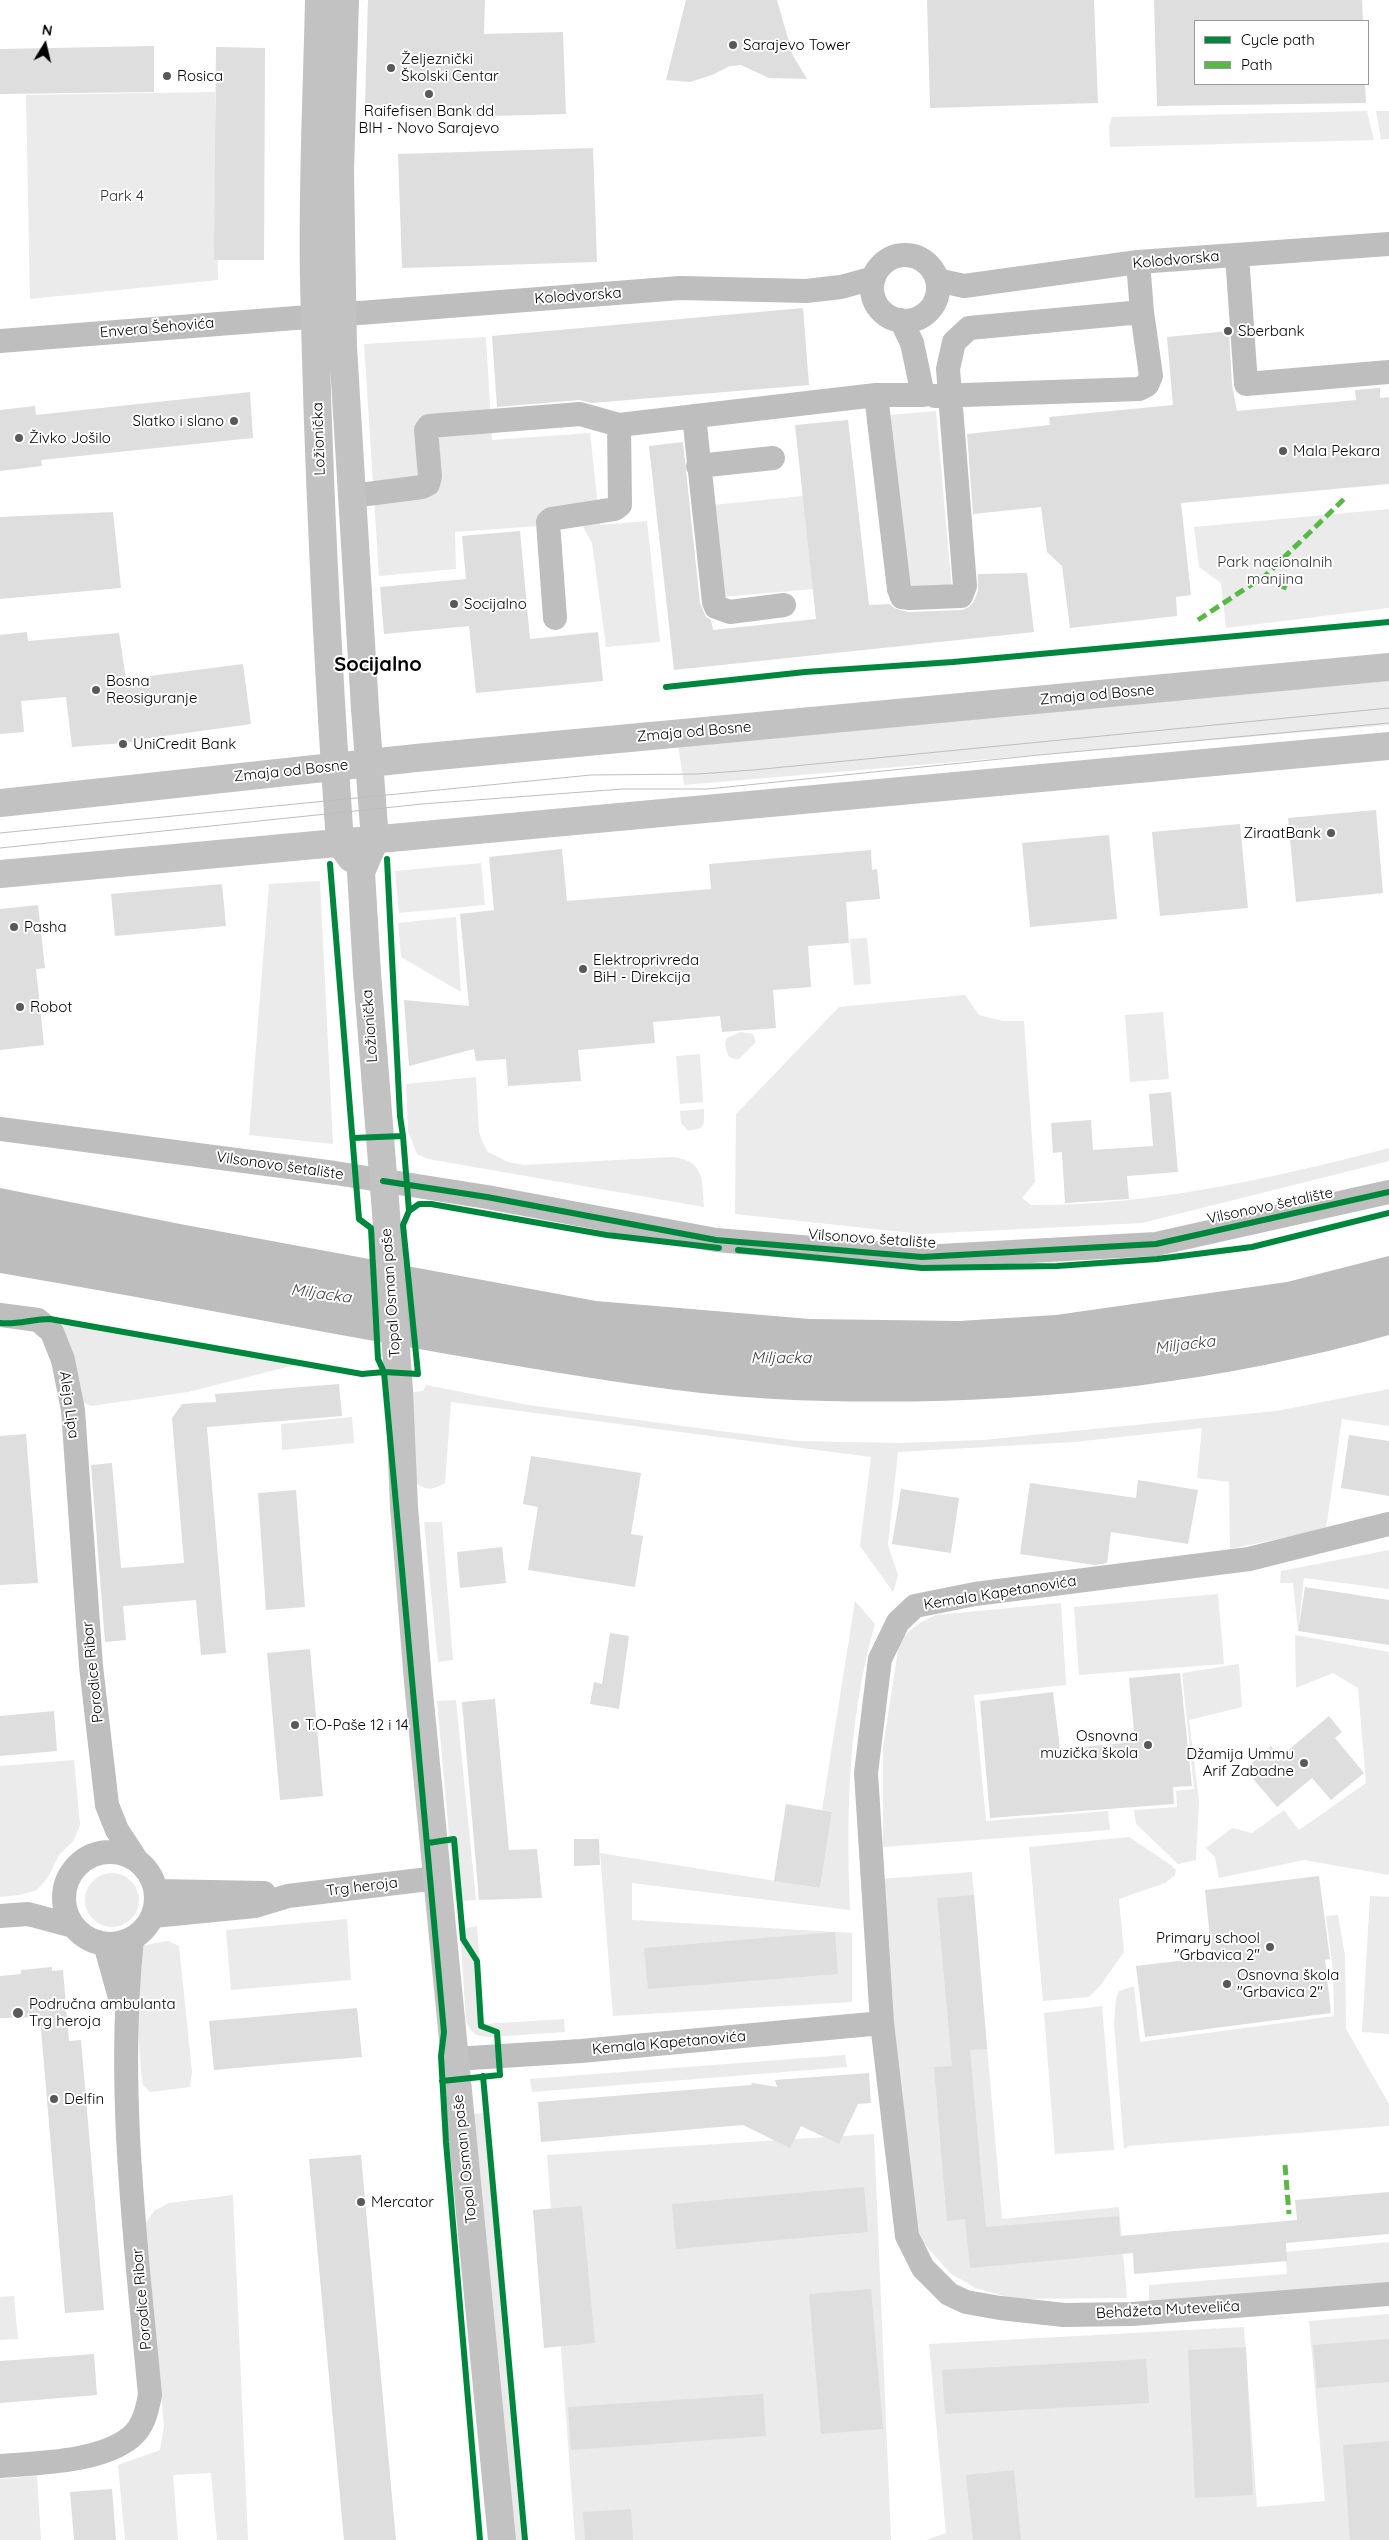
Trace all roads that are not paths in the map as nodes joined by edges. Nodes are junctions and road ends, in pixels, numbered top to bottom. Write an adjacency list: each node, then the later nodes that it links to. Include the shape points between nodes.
1 (319, 0): 10 (street, Ložionička)
2 (345, 0): 9 (street, Ložionička, via 340,172)
3 (1389, 244): 4 (street, Kolodvorska)
4 (1237, 255): 5 (street, Kolodvorska); 13 (street, via 1246,384)
5 (1138, 262): 7 (street, Kolodvorska); 8 (street)
6 (874, 289): 7 (street, via 885,262 903,255 924,261); 9 (street, Kolodvorska, via 680,288); 11 (street, via 882,312)
7 (936, 291): 11 (street, via 928,311)
8 (1142, 312): 16 (street, via 970,328 954,342 948,369); 16 (street, via 1151,376 1147,385 1139,389)
9 (342, 314): 10 (street, Kolodvorska); 21 (street, Ložionička)
10 (315, 315): 12 (street, Envera Šehovića); 27 (street, Ložionička)
11 (908, 320): 15 (street)
12 (0, 341)
13 (1389, 372)
14 (876, 395): 15 (street); 16 (street, via 899,590 902,597 910,598 960,596 965,586); 17 (street)
15 (923, 395): 16 (street)
16 (949, 397)
17 (694, 416): 18 (street); 20 (street)
18 (619, 425): 21 (street, via 580,414 429,426 426,430 428,484); 23 (street, via 620,505 607,510 551,518 548,522)
19 (773, 458): 20 (street)
20 (698, 466): 22 (street, via 716,607 730,612)
21 (352, 496): 26 (street, Ložionička)
22 (784, 605)
23 (555, 618)
24 (1389, 666): 26 (street, Zmaja od Bosne)
25 (1389, 746): 29 (street)
26 (369, 762): 27 (street, Zmaja od Bosne); 29 (street, Ložionička)
27 (335, 766): 28 (street, Zmaja od Bosne); 30 (street, Ložionička)
28 (0, 803)
29 (375, 840): 30 (street); 31 (street, Ložionička)
30 (340, 843): 31 (street); 32 (street)
31 (361, 872): 34 (street, Ložionička)
32 (0, 874)
33 (0, 1130): 34 (street, Vilsonovo šetalište)
34 (383, 1181): 35 (street, Vilsonovo šetalište, via 716,1240 922,1257 1156,1244); 42 (street, Topal Osman paše, via 399,1390 404,1507)
35 (1389, 1192)
36 (0, 1315): 38 (street, Aleja Lipa, via 38,1320 52,1332 73,1410)
37 (1389, 1524): 53 (street, Kemala Kapetanovića, via 1249,1559 975,1594 915,1606 898,1622 880,1659 866,1774)
38 (81, 1536): 39 (street, Porodice Ribar)
39 (107, 1808): 40 (street, Porodice Ribar, via 104,1830); 41 (street, Porodice Ribar)
40 (93, 1856): 41 (street, via 107,1852); 45 (street, via 75,1869 68,1880)
41 (136, 1859): 43 (street, via 147,1871)
42 (437, 1878): 44 (street, Trg heroja); 54 (street, Topal Osman paše)
43 (156, 1891): 44 (street, Trg heroja, via 254,1892); 48 (street)
44 (288, 1896): 48 (street, Trg heroja, via 255,1906)
45 (64, 1898): 46 (street); 49 (street)
46 (28, 1914): 47 (street); 49 (street)
47 (0, 1916)
48 (153, 1916): 50 (street)
49 (73, 1926): 51 (street, via 84,1936)
50 (132, 1939): 51 (street); 52 (street, Porodice Ribar)
51 (105, 1944): 52 (street, Porodice Ribar)
52 (126, 2020): 57 (street, Porodice Ribar, via 132,2183 150,2395 147,2412 132,2436 115,2446 92,2454)
53 (882, 2023): 54 (street, Kemala Kapetanovića, via 581,2051); 55 (street, Kemala Kapetanovića, via 907,2236 923,2268)
54 (455, 2059): 58 (street, Topal Osman paše)
55 (949, 2294): 56 (street, Behdžeta Mutevelića, via 966,2302 1064,2315 1132,2314)
56 (1389, 2294)
57 (0, 2466)
58 (502, 2540)

